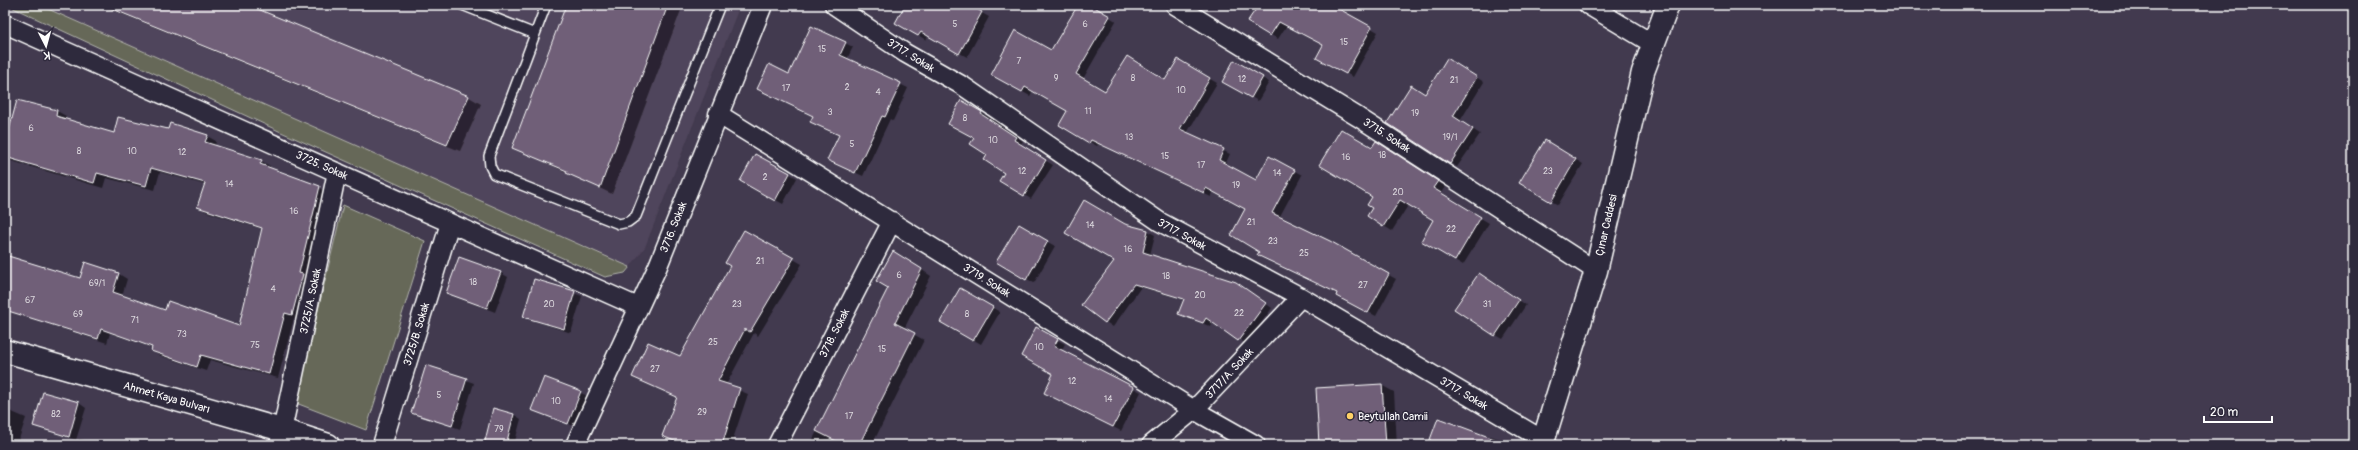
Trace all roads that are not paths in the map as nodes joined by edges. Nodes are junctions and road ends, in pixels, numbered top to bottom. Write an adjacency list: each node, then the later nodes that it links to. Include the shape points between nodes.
1 (462, 5): 10 (lane)
2 (546, 5): 10 (lane)
3 (720, 5): 10 (lane, via 636,216 623,224 494,174 492,171 489,156)
4 (763, 5): 12 (street, 3716. Sokak)
5 (834, 5): 17 (street, 3717. Sokak, via 905,53 963,86 1160,222)
6 (1176, 5): 16 (street, 3715. Sokak, via 1358,117)
7 (1588, 5): 11 (street)
8 (1668, 5): 11 (street, Çınar Caddesi)
9 (5, 24): 13 (street, 3725. Sokak)
10 (535, 34)
11 (1653, 44): 16 (street, Çınar Caddesi, via 1642,72)
12 (718, 114): 14 (street, 3719. Sokak); 18 (street, 3716. Sokak, via 658,266)
13 (337, 172): 15 (street, 3725. Sokak); 21 (street, 3725/A. Sokak)
14 (892, 221): 20 (street, 3719. Sokak); 26 (street, 3718. Sokak)
15 (450, 223): 18 (street, 3725. Sokak); 24 (street, 3725/B. Sokak)
16 (1596, 271): 22 (street, Çınar Caddesi)
17 (1302, 297): 20 (street, 3717/A. Sokak); 22 (street, 3717. Sokak)
18 (638, 307): 25 (street, 3716. Sokak)
19 (5, 351): 21 (street, Ahmet Kaya Bulvarı)
20 (1194, 410): 27 (street, 3717/A. Sokak); 28 (street, 3719. Sokak)
21 (280, 437): 23 (street, Ahmet Kaya Bulvarı)
22 (1542, 442)
23 (328, 445)
24 (382, 445)
25 (575, 445)
26 (777, 445)
27 (1151, 445)
28 (1256, 445)

